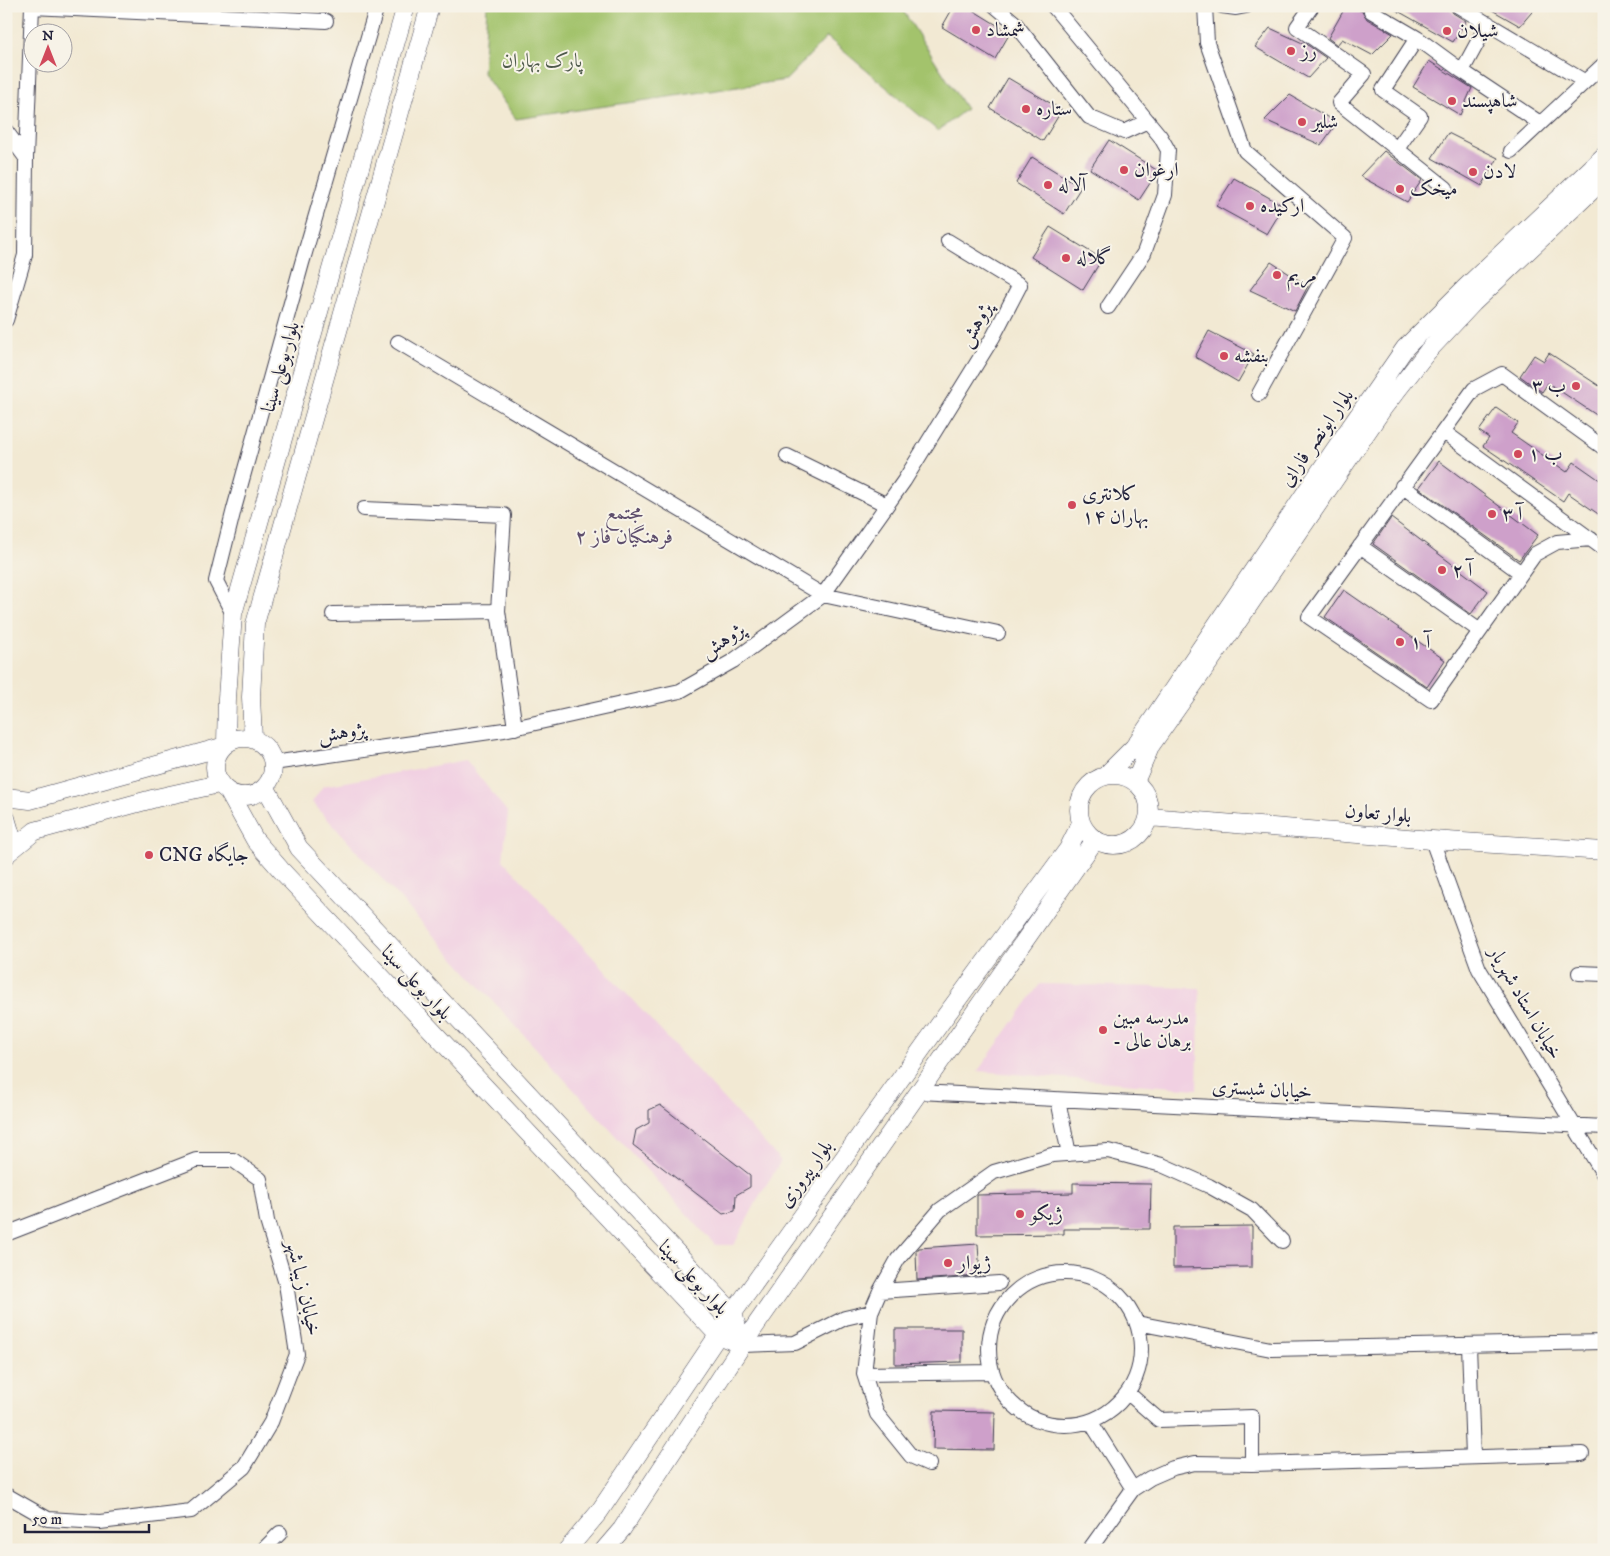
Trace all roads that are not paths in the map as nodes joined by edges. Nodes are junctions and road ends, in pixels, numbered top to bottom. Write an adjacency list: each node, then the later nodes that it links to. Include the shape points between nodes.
1 (32, 6): 13 (street); 27 (street)
2 (378, 6): 47 (street, via 302,263 216,581)
3 (406, 6): 15 (street, بلوار بوعلی سینا)
4 (430, 6): 16 (street)
5 (995, 6): 21 (street, via 1014,22 1089,117 1124,132)
6 (1053, 6): 21 (street)
7 (1205, 6): 34 (street, via 1207,43 1245,151 1345,238)
8 (1222, 6): 9 (street)
9 (1246, 6)
10 (1312, 6): 24 (street, via 1297,27 1364,74 1338,103)
11 (1374, 6): 17 (street, via 1371,11)
12 (1458, 6): 14 (street)
13 (326, 21)
14 (1488, 23): 19 (street); 20 (street)
15 (400, 29): 16 (street); 47 (street, بلوار بوعلی سینا)
16 (422, 33): 53 (street, via 255,624 251,697)
17 (1417, 38): 19 (street); 24 (street, via 1383,90 1420,116)
18 (1604, 64): 20 (street)
19 (1462, 72): 22 (street)
20 (1584, 81): 22 (street)
21 (1148, 121): 31 (street, via 1168,150 1165,195 1144,253)
22 (1540, 123): 25 (street)
23 (6, 131): 27 (street)
24 (1397, 149): 29 (street)
25 (1511, 151)
26 (1604, 156): 49 (street, بلوار ابونصر فارابی, via 1405,348 1331,455)
27 (26, 158): 32 (street, via 25,255)
28 (1604, 179): 49 (street, بلوار ابونصر فارابی, via 1473,303 1428,351)
29 (1446, 188)
30 (948, 241): 39 (street, پژوهش, via 1020,284 993,337)
31 (1108, 307)
32 (6, 320)
33 (398, 342): 45 (street)
34 (1259, 394)
35 (1444, 432): 36 (street, via 1474,389 1502,374); 38 (street); 41 (street)
36 (1604, 448)
37 (787, 456): 39 (street)
38 (1402, 486): 42 (street); 44 (street)
39 (887, 505): 45 (street, پژوهش)
40 (364, 509): 46 (street, via 504,515)
41 (1591, 539): 43 (street); 44 (street, via 1557,542 1535,554)
42 (1360, 546): 50 (street); 50 (street, via 1309,617 1431,700)
43 (1604, 549)
44 (1521, 572): 50 (street)
45 (823, 595): 51 (street); 52 (street, پژوهش, via 733,661 680,691)
46 (498, 610): 48 (street); 52 (street)
47 (233, 614): 54 (street, بلوار بوعلی سینا)
48 (332, 614)
49 (1226, 625): 56 (street, بلوار ابونصر فارابی, via 1134,747); 57 (street, بلوار ابونصر فارابی, via 1151,745)
50 (1480, 632)
51 (998, 633)
52 (515, 728): 55 (street, پژوهش)
53 (253, 739): 54 (street, via 235,739); 55 (street, via 263,744)
54 (224, 745): 59 (street, via 215,759 214,772); 60 (street, via 30,800)
55 (273, 763): 58 (street, via 272,776)
56 (1105, 776): 57 (street, via 1126,777); 63 (street, via 1085,789 1078,812)
57 (1135, 782): 61 (street, via 1149,804)
58 (266, 788): 59 (street, via 255,795 242,797); 81 (street, بلوار بوعلی سینا, via 299,848)
59 (224, 789): 67 (street, via 156,798 35,830); 83 (street, بلوار بوعلی سینا, via 255,840 281,870)
60 (6, 797)
61 (1149, 817): 64 (street, via 1134,839 1108,845); 65 (street, بلوار تعاون)
62 (6, 818): 67 (street, via 10,835)
63 (1081, 823): 64 (street); 81 (street, بلوار پیروزی, via 1068,849)
64 (1095, 840): 70 (street)
65 (1432, 840): 66 (street, بلوار تعاون); 72 (street, خیابان استاد شهریار, via 1479,969)
66 (1604, 850)
67 (7, 855)
68 (1579, 973): 69 (street)
69 (1604, 974)
70 (919, 1092): 71 (street, خیابان شبستری); 85 (street)
71 (1058, 1100): 72 (street, خیابان شبستری); 74 (street)
72 (1574, 1126): 73 (street, خیابان شبستری); 75 (street, خیابان استاد شهریار)
73 (1604, 1128)
74 (1069, 1154): 77 (street, via 1108,1151 1162,1165 1252,1210); 79 (street, via 1052,1155 994,1172 940,1210 898,1259)
75 (1604, 1175)
76 (6, 1234): 96 (street, خیابان زیبا شهر, via 196,1160 233,1160 260,1178 267,1222 286,1284 297,1354 271,1422 244,1466 191,1511 100,1522 48,1519)
77 (1282, 1241)
78 (999, 1283): 79 (street)
79 (880, 1291): 80 (street)
80 (871, 1312): 85 (street, via 845,1318 795,1343); 88 (street)
81 (733, 1313): 83 (street, بلوار پیروزی); 85 (street, بلوار بوعلی سینا)
82 (1137, 1323): 86 (street, via 1271,1349); 87 (street, via 1124,1300 1104,1283 1080,1274 1053,1274 1028,1282 1008,1298 994,1321 988,1346); 89 (street, via 1142,1347 1138,1371)
83 (718, 1335): 85 (street, بلوار بوعلی سینا); 100 (street, بلوار پیروزی, via 599,1512)
84 (1604, 1342): 86 (street)
85 (742, 1345): 97 (street)
86 (1469, 1345): 92 (street)
87 (992, 1372): 88 (street); 90 (street, via 1003,1394 1020,1411 1042,1422 1066,1425)
88 (864, 1374): 93 (street, via 877,1414 911,1456)
89 (1128, 1393): 90 (street, via 1111,1410); 94 (street, via 1159,1420 1252,1417)
90 (1090, 1421): 95 (street)
91 (1582, 1454): 92 (street)
92 (1473, 1457): 94 (street)
93 (929, 1464)
94 (1252, 1464): 95 (street, via 1195,1463 1150,1478)
95 (1133, 1489): 103 (street)
96 (6, 1494)
97 (622, 1529): 101 (street); 102 (street)
98 (280, 1533): 99 (street)
99 (263, 1550)
100 (567, 1550)
101 (604, 1550)
102 (615, 1550)
103 (1089, 1550)

